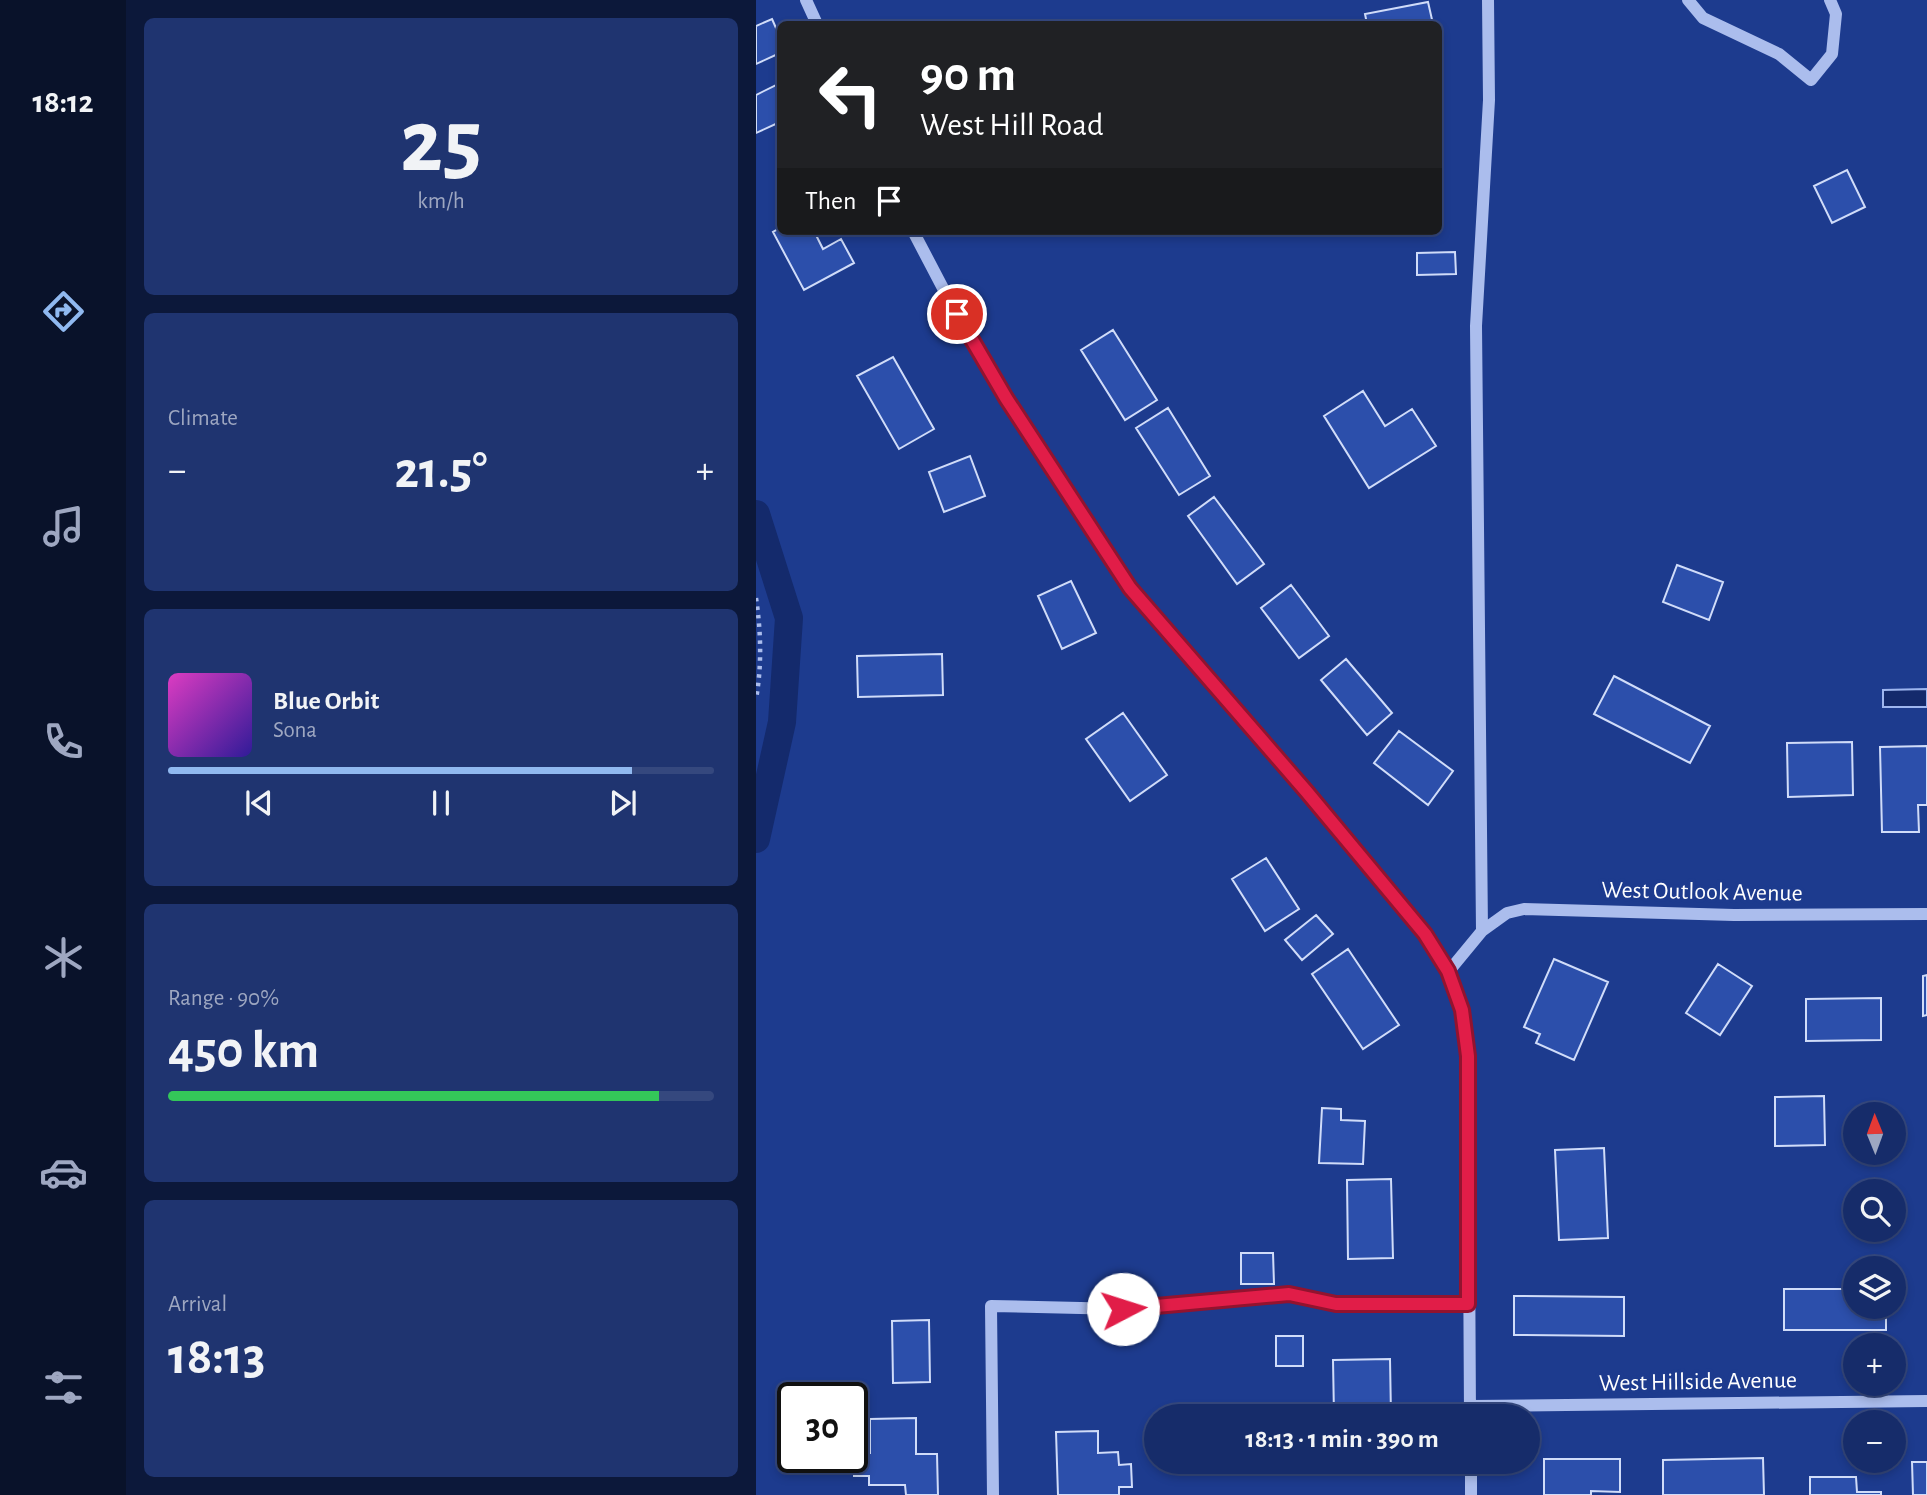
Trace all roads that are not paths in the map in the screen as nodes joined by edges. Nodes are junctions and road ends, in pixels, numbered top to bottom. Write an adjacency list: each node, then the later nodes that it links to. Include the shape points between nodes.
1 (806, 0): 5 (street)
2 (1488, 0): 8 (street, via 1489,100 1476,326)
3 (1688, 0): 4 (street, via 1703,18 1779,54 1811,80 1832,54 1836,14)
4 (1830, 0)
5 (816, 21)
6 (915, 235): 9 (street, via 1006,398 1130,588 1425,934)
7 (1927, 914): 8 (street, West Outlook Avenue, via 1524,909 1507,913)
8 (1482, 931): 9 (street, West Outlook Avenue)
9 (1448, 971): 10 (street, via 1462,1010 1468,1056)
10 (1468, 1304): 12 (street); 15 (street, via 1336,1304 1289,1294 1123,1309 991,1306)
11 (1927, 1401): 13 (street, West Hillside Avenue)
12 (1470, 1404)
13 (1540, 1409)
14 (1471, 1474): 16 (street)
15 (993, 1495)
16 (1471, 1495)

